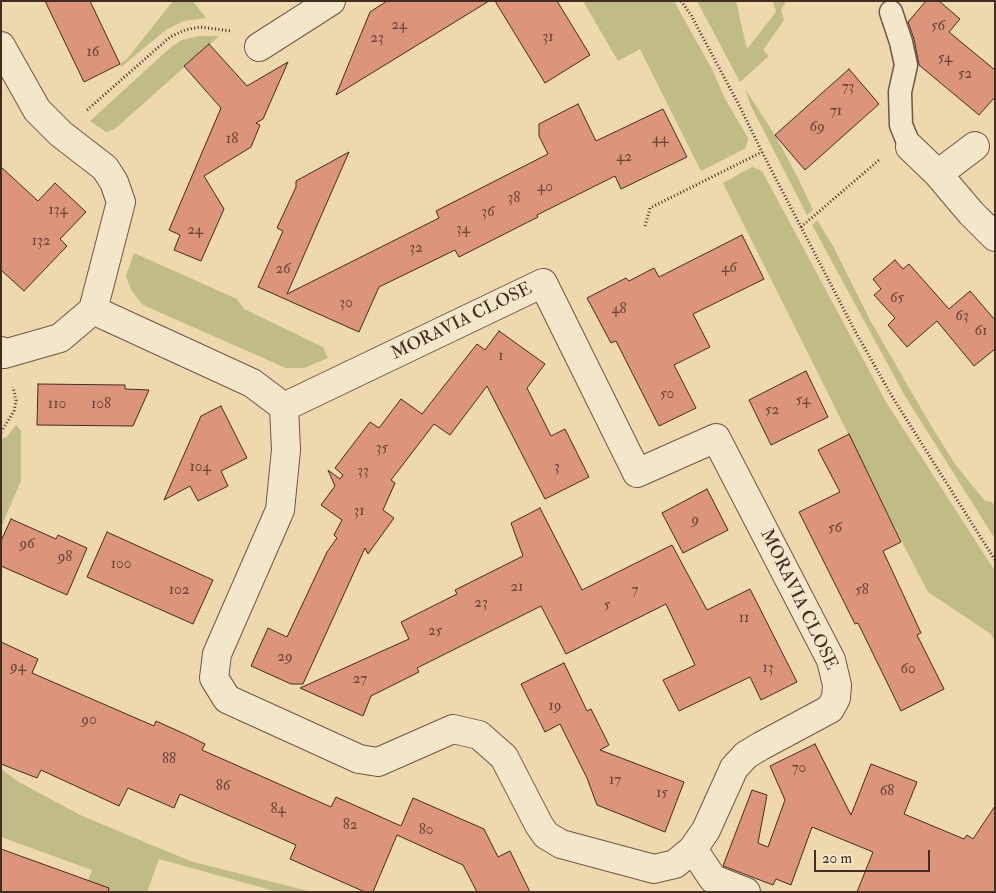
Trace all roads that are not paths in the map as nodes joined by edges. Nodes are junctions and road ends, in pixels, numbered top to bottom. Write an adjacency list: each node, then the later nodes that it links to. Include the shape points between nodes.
1 (331, 1): 4 (street)
2 (891, 12): 5 (lane, via 906,65 900,92 901,125)
3 (1, 46): 9 (street, via 37,110 61,134 105,168 121,202)
4 (259, 47)
5 (908, 142): 7 (street)
6 (975, 146): 7 (street)
7 (938, 174): 8 (street)
8 (995, 237)
9 (93, 310): 10 (street, via 60,338); 11 (street, via 252,383)
10 (3, 353)
11 (284, 407): 12 (street, MORAVIA CLOSE, via 286,450 280,510 217,654 214,678 227,699 359,759 378,762 453,729 479,735 504,757 539,825 546,835 561,844 654,869 675,864); 12 (street, MORAVIA CLOSE, via 543,283 637,473 716,438 832,660 837,692 830,708 746,755 734,768 706,830)
12 (693, 849): 13 (street, via 713,879)
13 (746, 892)

